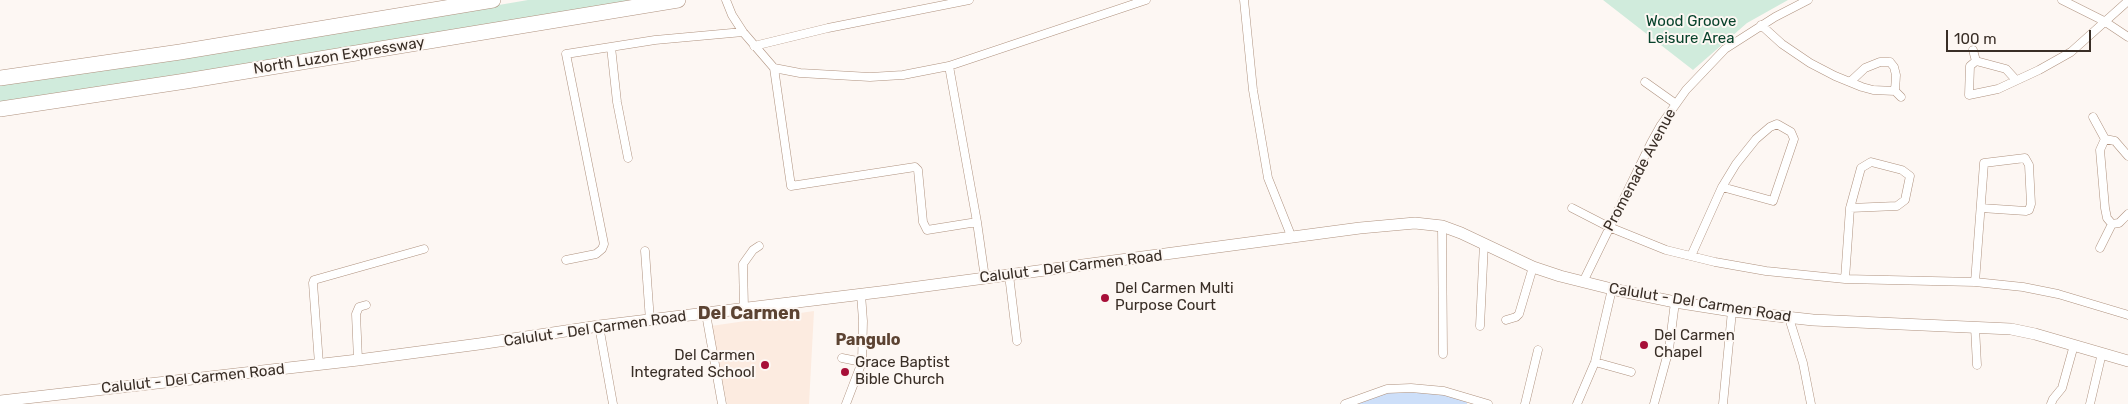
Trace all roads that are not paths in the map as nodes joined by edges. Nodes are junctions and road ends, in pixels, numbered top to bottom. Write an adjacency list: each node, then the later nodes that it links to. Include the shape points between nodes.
1 (493, 0): 20 (highway, North Luzon Expressway)
2 (678, 0): 25 (highway, North Luzon Expressway)
3 (726, 0): 12 (street)
4 (969, 0): 14 (street)
5 (1146, 0): 18 (street)
6 (1244, 0): 39 (street, via 1253,90 1268,178)
7 (1808, 0): 11 (street, Promenade Avenue)
8 (2062, 0): 10 (street)
9 (2128, 1): 10 (street)
10 (2104, 21): 13 (street); 21 (street, via 2071,52)
11 (1762, 26): 23 (street, via 1810,63); 24 (street, Promenade Avenue, via 1725,49 1697,76)
12 (743, 32): 14 (street); 15 (street)
13 (2128, 38)
14 (754, 46): 19 (street)
15 (611, 47): 29 (street); 46 (street, via 566,54 604,244 596,254)
16 (1973, 50): 17 (street)
17 (1976, 61): 21 (street, via 2006,69); 21 (street, via 1970,66 1969,95 1998,89)
18 (949, 66): 19 (street, via 903,75 870,77 800,73); 35 (street)
19 (774, 68): 35 (street, via 791,186 915,166 927,230)
20 (0, 78)
21 (2016, 80)
22 (1645, 82): 24 (street)
23 (1850, 82): 23 (street, via 1865,68 1892,58 1898,94)
24 (1676, 104): 38 (street, Promenade Avenue, via 1651,143)
25 (0, 109)
26 (2093, 116): 27 (street)
27 (2105, 139): 28 (street, via 2114,141); 36 (street, via 2100,150 2105,208)
28 (2128, 156)
29 (628, 158)
30 (1722, 187): 30 (street, via 1736,164 1770,127 1777,124 1791,132 1794,139 1773,201); 45 (street)
31 (1572, 208): 38 (street)
32 (1850, 208): 32 (street, via 1860,168 1864,164 1870,162 1902,170 1910,176 1906,200 1897,206); 50 (street)
33 (1981, 208): 33 (street, via 1984,163 2025,158 2029,165 2029,210); 52 (street)
34 (2128, 214): 36 (street, via 2119,223)
35 (977, 222): 49 (street)
36 (2112, 224): 42 (street)
37 (1442, 226): 39 (main road, Calulut - Del Carmen Road, via 1401,224); 40 (main road, Calulut - Del Carmen Road); 71 (street)
38 (1609, 228): 45 (street); 51 (street, Promenade Avenue)
39 (1292, 238): 48 (main road, Calulut - Del Carmen Road)
40 (1484, 243): 47 (main road, Calulut - Del Carmen Road); 65 (street)
41 (758, 246): 57 (street, via 743,264)
42 (2100, 248)
43 (424, 249): 77 (street, via 314,280)
44 (645, 251): 63 (street)
45 (1691, 256): 50 (street, via 1766,271)
46 (566, 260)
47 (1533, 267): 51 (main road, Calulut - Del Carmen Road); 62 (street, via 1519,314)
48 (1009, 275): 49 (main road, Calulut - Del Carmen Road); 67 (street)
49 (985, 278): 54 (main road, Calulut - Del Carmen Road)
50 (1844, 279): 52 (street)
51 (1584, 282): 53 (main road, Calulut - Del Carmen Road)
52 (1975, 282): 60 (street, via 2023,286)
53 (1612, 289): 55 (main road, Calulut - Del Carmen Road); 76 (street)
54 (861, 294): 57 (main road, Calulut - Del Carmen Road); 75 (street)
55 (1675, 302): 58 (main road, Calulut - Del Carmen Road); 88 (street, via 1669,349)
56 (366, 305): 73 (street, via 359,307 356,314)
57 (744, 308): 59 (main road, Calulut - Del Carmen Road)
58 (1732, 311): 61 (main road, Calulut - Del Carmen Road); 89 (street)
59 (706, 314): 63 (main road, Calulut - Del Carmen Road); 82 (street)
60 (2128, 315)
61 (1789, 318): 66 (main road, Calulut - Del Carmen Road); 90 (street)
62 (1506, 320)
63 (650, 321): 64 (main road, Calulut - Del Carmen Road)
64 (599, 326): 73 (main road, Calulut - Del Carmen Road); 81 (street)
65 (1480, 326)
66 (1975, 326): 68 (main road, Calulut - Del Carmen Road, via 2011,329); 78 (street)
67 (1017, 341)
68 (2074, 345): 70 (main road, Calulut - Del Carmen Road); 91 (street, via 2062,388)
69 (1538, 350): 86 (street)
70 (2102, 353): 74 (main road, Calulut - Del Carmen Road); 92 (street)
71 (1443, 354)
72 (842, 358): 75 (street)
73 (358, 360): 77 (main road, Calulut - Del Carmen Road)
74 (2128, 361)
75 (862, 362): 83 (street)
76 (1595, 362): 79 (street); 87 (street)
77 (319, 364): 80 (main road, Calulut - Del Carmen Road)
78 (1977, 365)
79 (1631, 372)
80 (0, 401)
81 (613, 404)
82 (722, 404)
83 (846, 404)
84 (1345, 404): 85 (street, via 1386,389 1411,388 1444,391)
85 (1488, 404)
86 (1526, 404)
87 (1577, 404)
88 (1654, 404)
89 (1724, 404)
90 (1811, 404)
91 (2051, 404)
92 (2090, 404)

